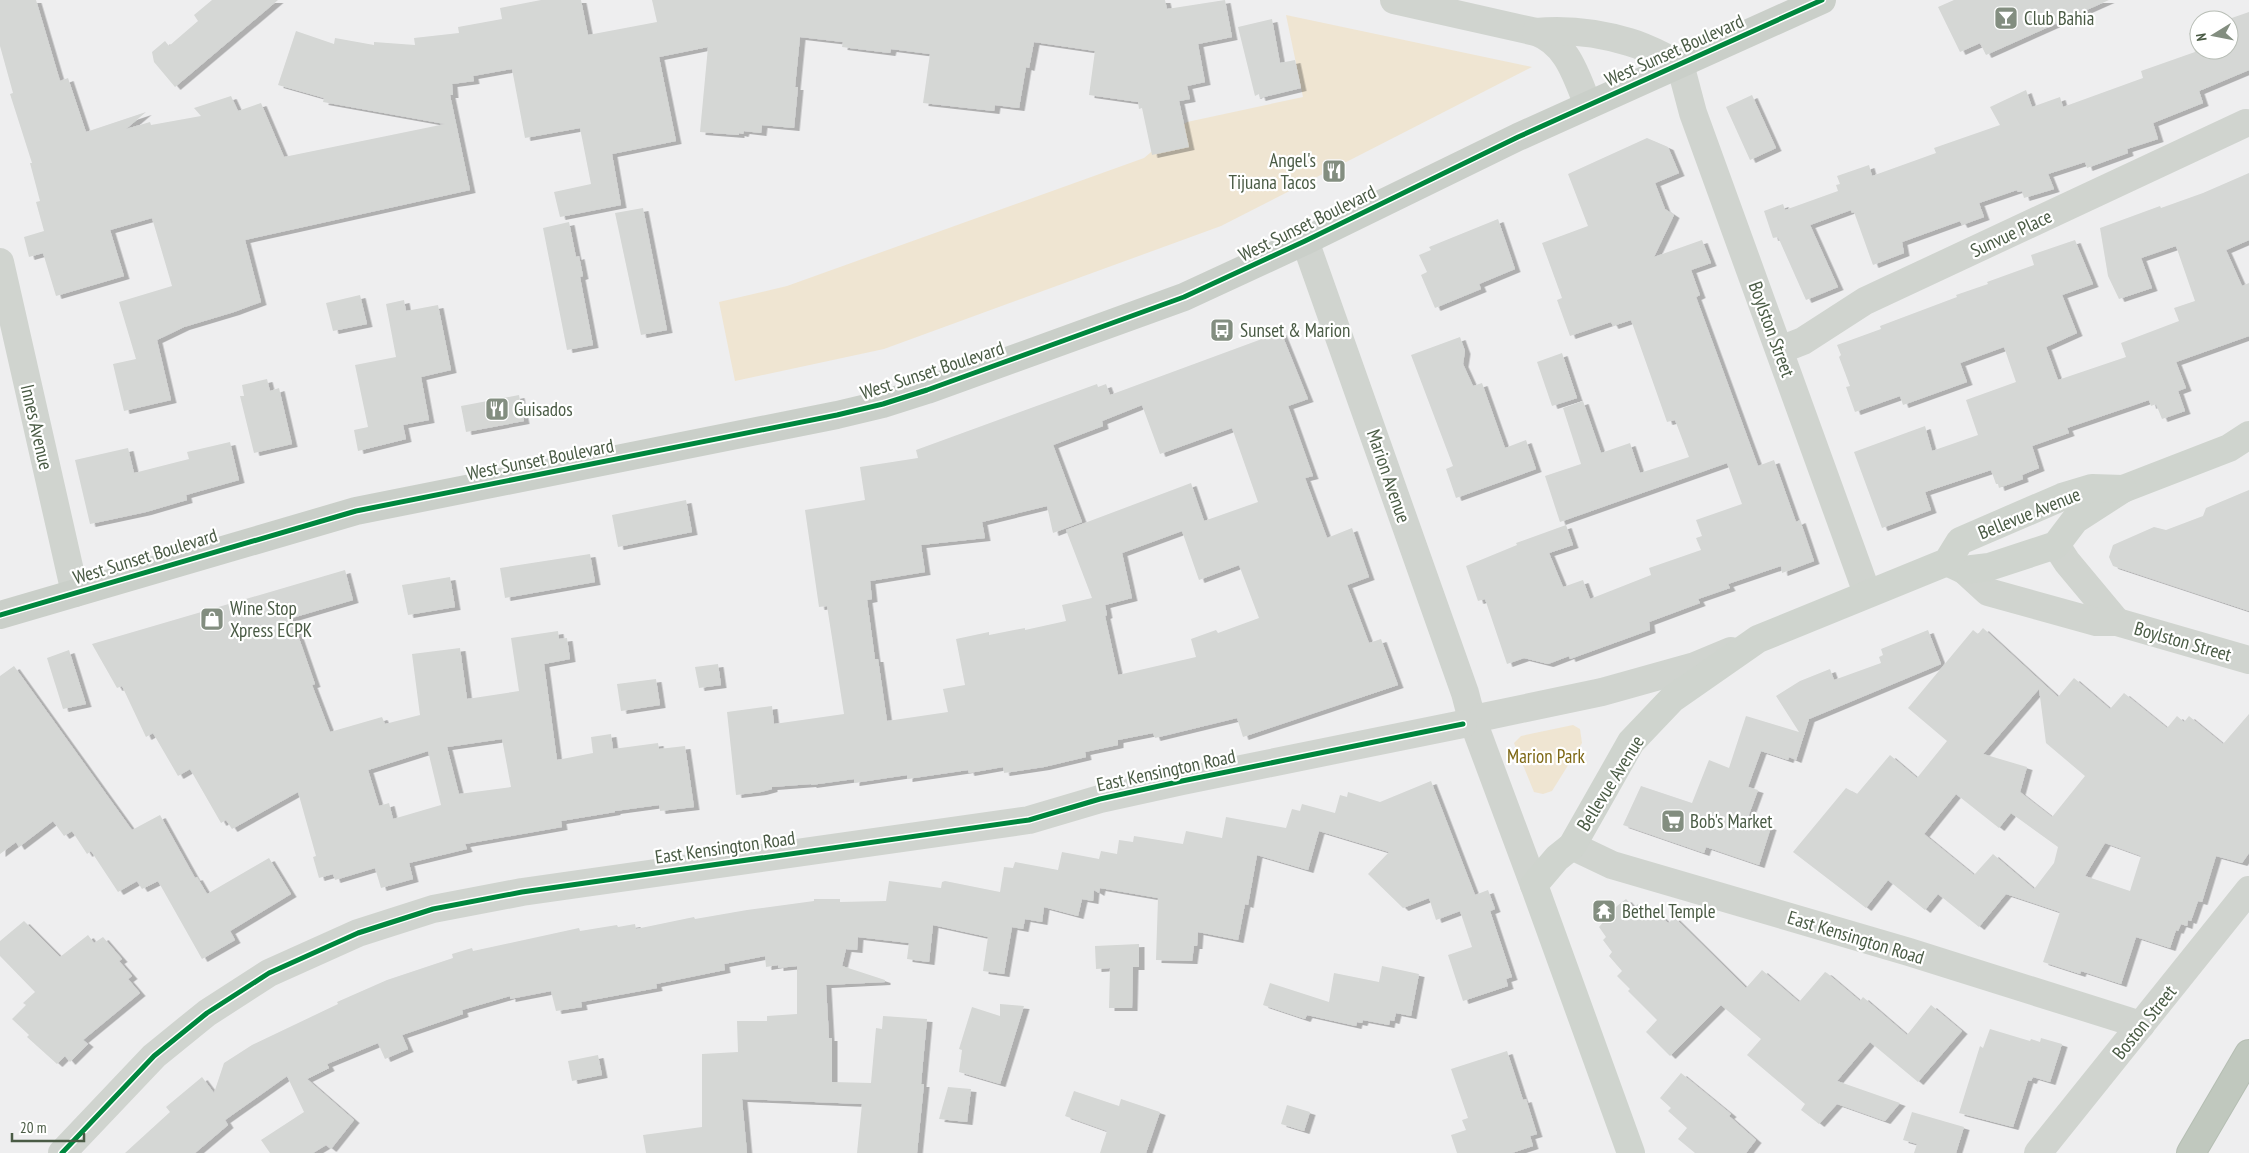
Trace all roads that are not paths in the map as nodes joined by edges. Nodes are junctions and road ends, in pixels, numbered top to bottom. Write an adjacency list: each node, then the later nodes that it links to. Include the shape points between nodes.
1 (1394, 0): 3 (street)
2 (1806, 3): 4 (main road, West Sunset Boulevard)
3 (1536, 32): 4 (street, via 1581,32 1630,42); 5 (street, via 1558,45 1568,58)
4 (1680, 64): 5 (main road, West Sunset Boulevard); 9 (street, Boylston Street, via 1693,113)
5 (1588, 105): 7 (main road, West Sunset Boulevard)
6 (2246, 123): 9 (street, Sunvue Place, via 1864,301 1803,341)
7 (1305, 241): 14 (main road, West Sunset Boulevard, via 1184,297 883,404 356,511); 20 (street, Marion Avenue)
8 (0, 262): 14 (street, Innes Avenue)
9 (1780, 350): 15 (street, Boylston Street)
10 (2249, 435): 11 (street, Bellevue Avenue, via 2229,448)
11 (2123, 489): 12 (street, Bellevue Avenue, via 2075,520); 13 (street, Bellevue Avenue, via 2092,488 2062,497 1960,540)
12 (2056, 545): 13 (street, Bellevue Avenue, via 1988,566); 17 (street, Boylston Street)
13 (1956, 566): 15 (street, Bellevue Avenue); 17 (street, Boylston Street, via 1988,592 2096,622)
14 (75, 593): 16 (main road, West Sunset Boulevard)
15 (1867, 593): 18 (street, Bellevue Avenue)
16 (0, 615)
17 (2117, 622): 19 (street, Boylston Street)
18 (1758, 639): 20 (street, East Kensington Road, via 1695,666 1602,692); 21 (street, Bellevue Avenue, via 1672,699 1631,742)
19 (2249, 660)
20 (1473, 721): 22 (street, Marion Avenue); 26 (street, East Kensington Road, via 1100,799 1029,820 531,890 433,909 358,933 303,957 269,973 207,1013 154,1056)
21 (1572, 846): 22 (street, Bellevue Avenue); 24 (street, East Kensington Road, via 1612,865 1909,952)
22 (1534, 885): 27 (street)
23 (2249, 890): 24 (street, Boston Street)
24 (2141, 1025): 28 (street, Boston Street)
25 (2249, 1054): 29 (highway)
26 (62, 1153)
27 (1631, 1153)
28 (2038, 1153)
29 (2190, 1153)

